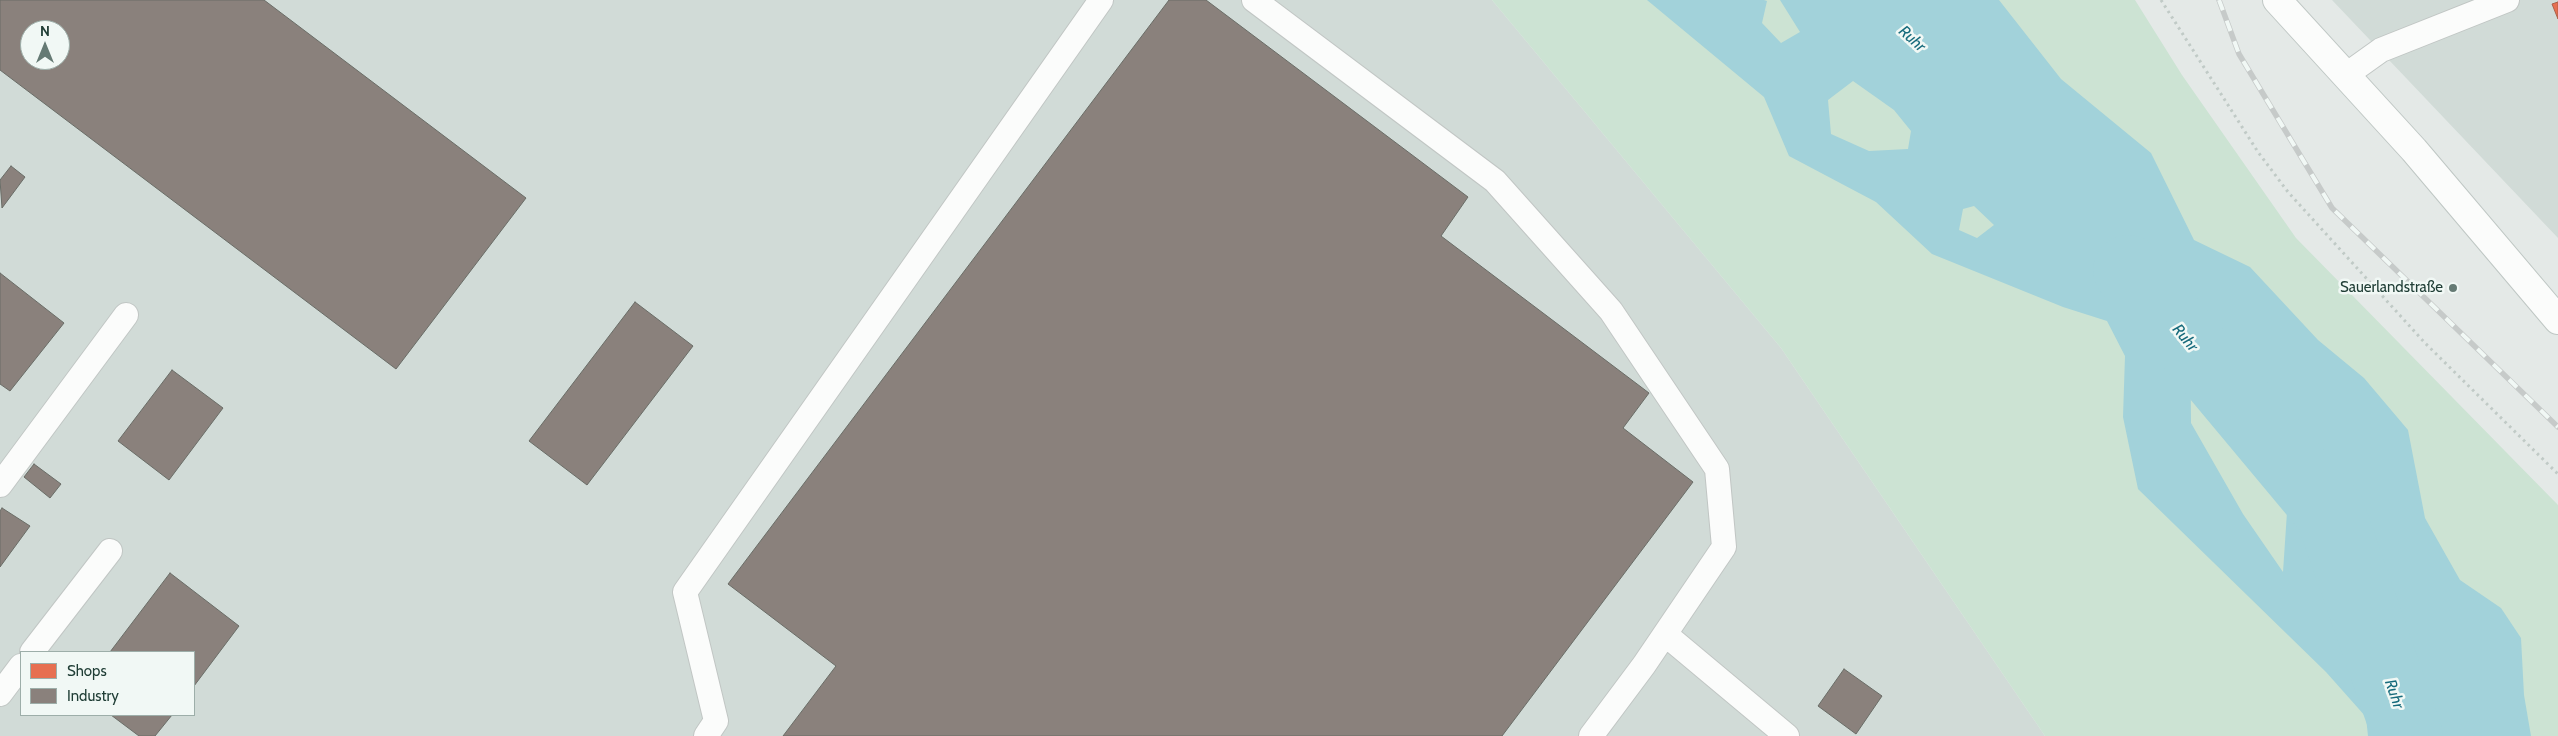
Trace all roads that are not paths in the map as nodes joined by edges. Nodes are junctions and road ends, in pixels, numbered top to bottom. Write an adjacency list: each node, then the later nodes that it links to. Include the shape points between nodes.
1 (1101, 0): 14 (lane, via 684,592 716,721)
2 (1254, 0): 10 (lane, via 1495,181 1611,311 1717,469 1724,547)
3 (2277, 0): 5 (street)
4 (2507, 0): 5 (lane, via 2381,50)
5 (2346, 75): 7 (street, via 2421,157)
6 (126, 315): 8 (lane)
7 (2558, 320)
8 (0, 485)
9 (110, 550): 11 (lane)
10 (1665, 634): 15 (lane); 16 (lane)
11 (33, 651)
12 (20, 667): 13 (lane)
13 (0, 694)
14 (706, 736)
15 (1591, 736)
16 (1787, 736)

